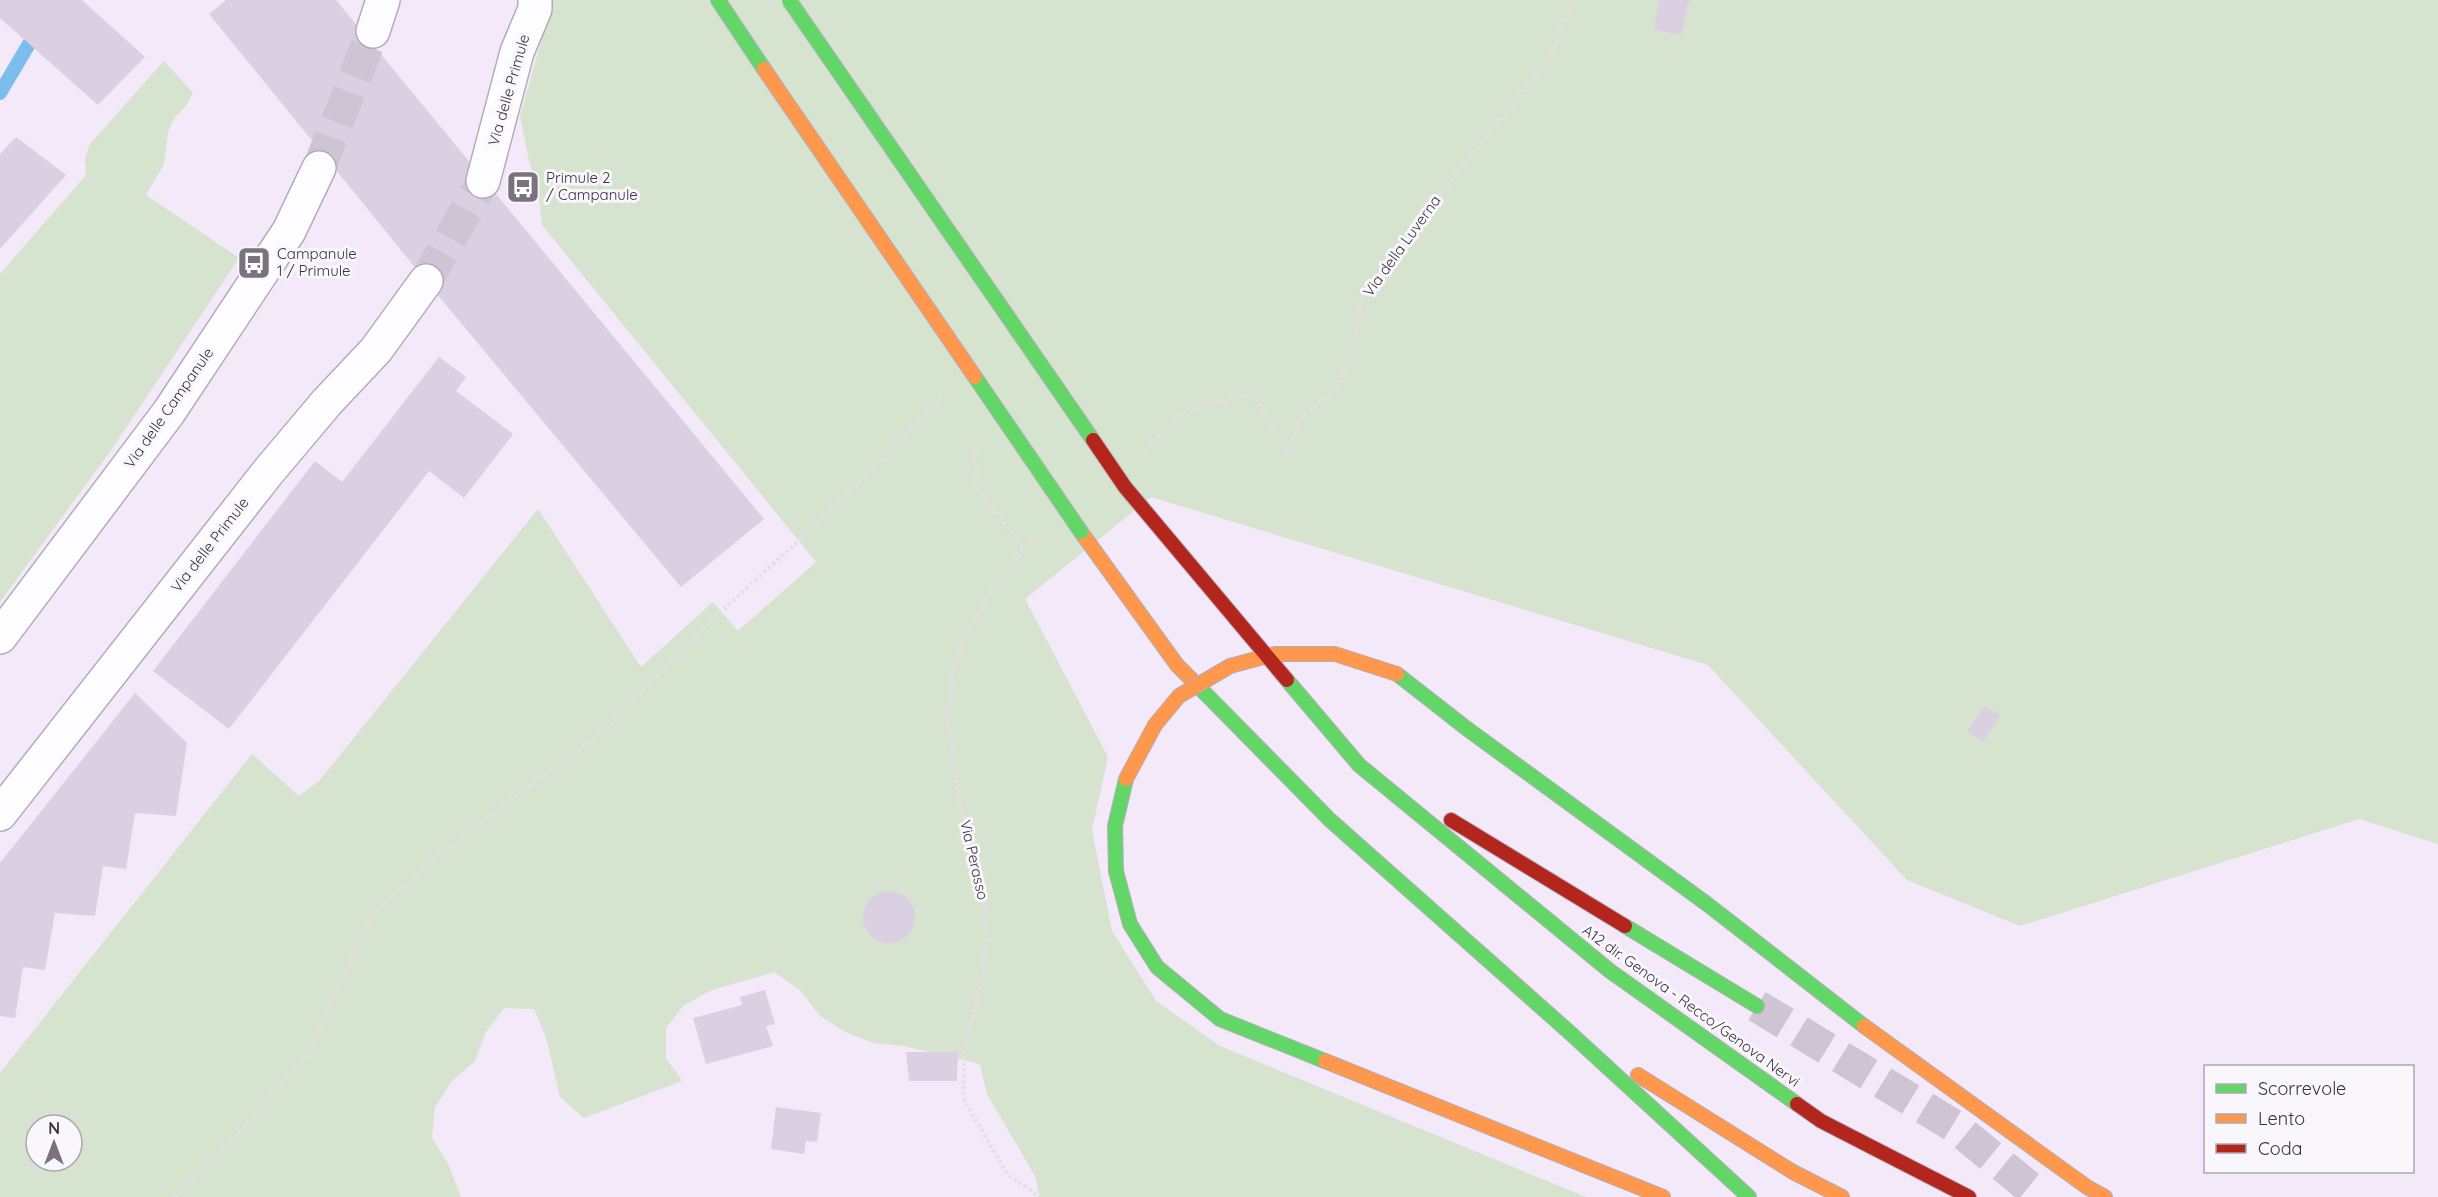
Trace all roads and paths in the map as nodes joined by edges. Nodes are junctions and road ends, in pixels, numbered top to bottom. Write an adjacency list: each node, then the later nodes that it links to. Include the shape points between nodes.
1 (383, 0): 6 (street)
2 (535, 0): 8 (street, Via delle Primule)
3 (718, 0): 19 (highway, bridge, via 1081,532 1178,665 1330,820)
4 (789, 0): 16 (highway, bridge, via 1125,488)
5 (1575, 0): 12 (path, Via della Luverna, via 1548,61 1453,178 1362,301 1352,354 1337,387 1302,416 1287,450 1252,393 1182,413)
6 (373, 31)
7 (319, 168): 15 (street, Via delle Campanule, via 289,231 169,412)
8 (483, 181)
9 (426, 281): 17 (street, Via delle Primule, via 376,350 261,481)
10 (951, 389): 20 (path, via 819,522 701,630 611,725 433,859 372,915 307,1056)
11 (975, 445): 14 (path, via 975,485)
12 (1143, 453)
13 (1040, 538): 14 (path)
14 (1024, 549): 21 (path, Via Perasso, via 992,589 954,664 948,723 958,794 983,887 987,938 982,978 965,1041 963,1098 1007,1174)
15 (0, 637)
16 (1359, 765): 18 (highway); 25 (highway, A12 dir. Genova - Recco/Genova Nervi, via 1610,971 1821,1121)
17 (0, 814)
18 (1757, 1006)
19 (1568, 1031): 23 (highway); 24 (highway, via 1793,1172)
20 (175, 1197)
21 (1040, 1197)
22 (1663, 1197): 26 (highway, bridge, via 1220,1019 1156,967 1130,924 1116,871 1115,826 1126,779 1155,725 1179,696 1230,666 1275,654 1335,654 1397,674 1892,1047)
23 (1749, 1197)
24 (1842, 1197)
25 (1969, 1197)
26 (2104, 1197)

